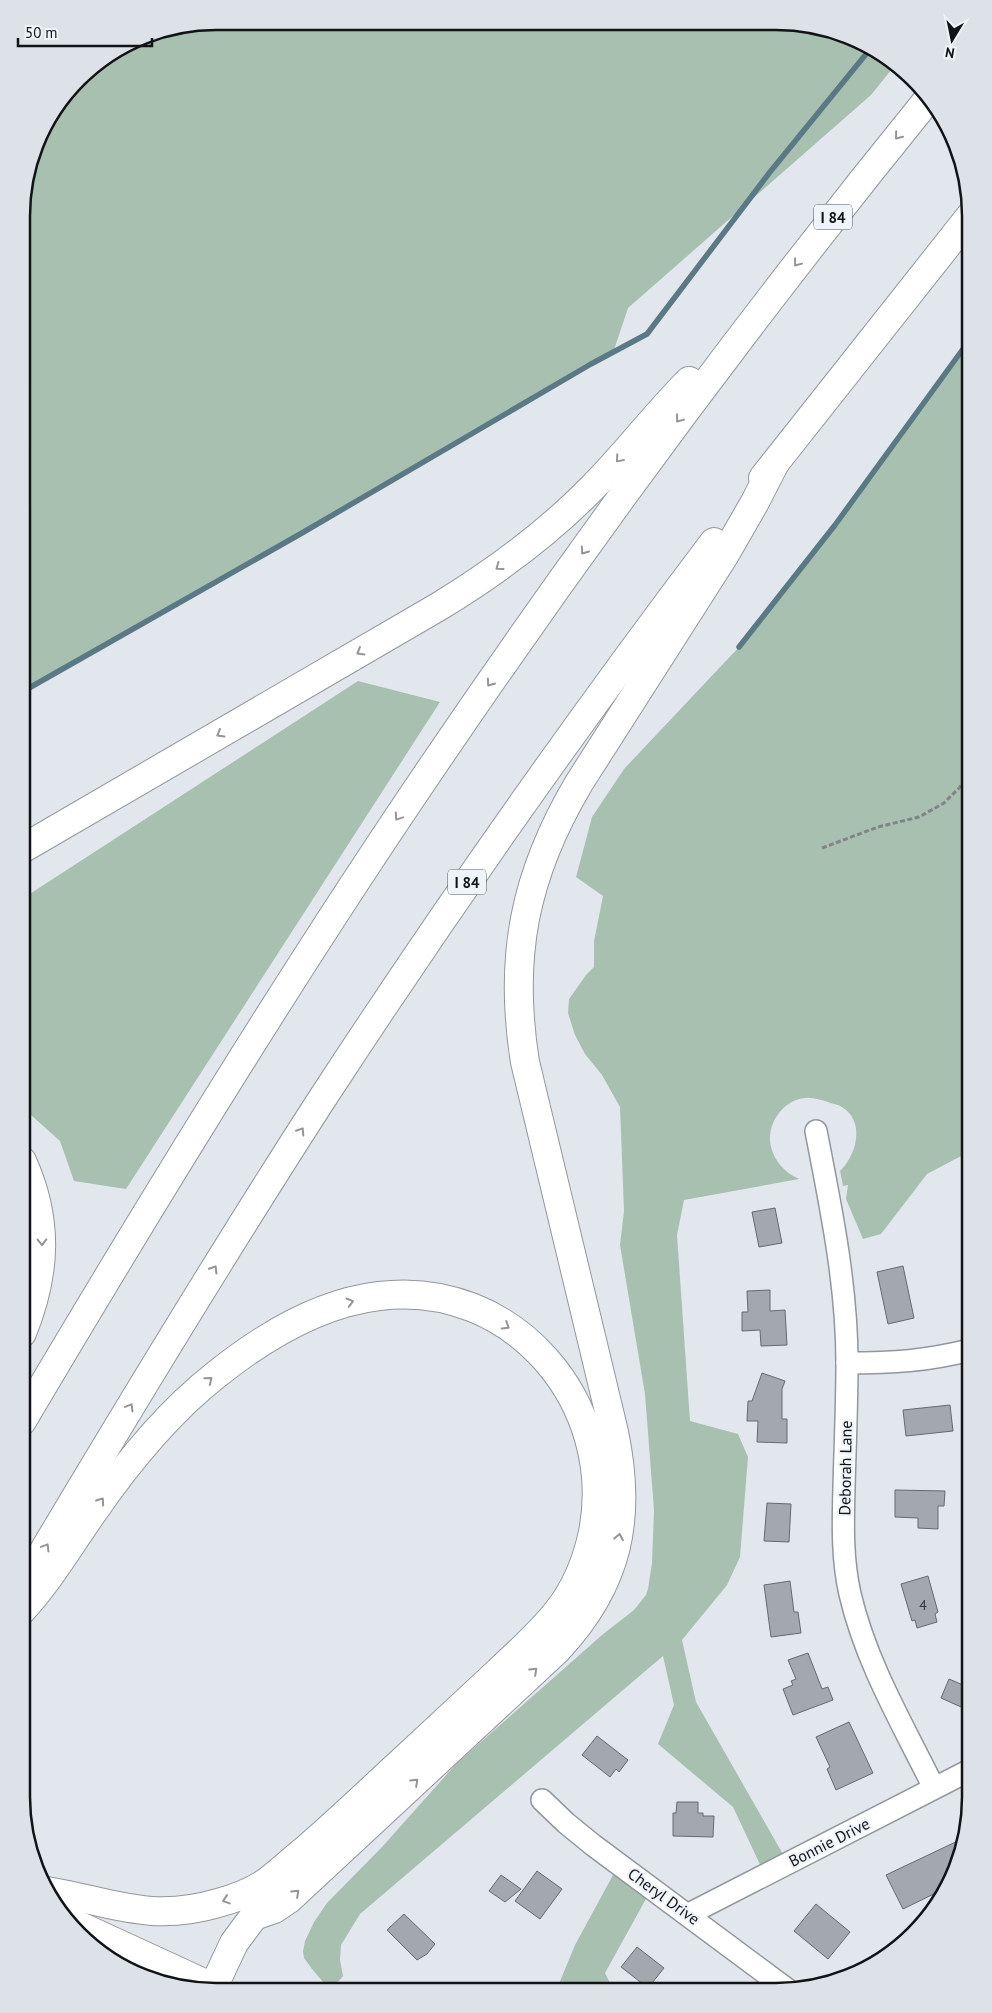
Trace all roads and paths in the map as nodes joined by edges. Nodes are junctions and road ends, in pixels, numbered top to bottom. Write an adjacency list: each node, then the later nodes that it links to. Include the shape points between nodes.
1 (924, 104): 3 (main road, I 84, one-way to 3)
2 (962, 225): 4 (main road, I 84)
3 (740, 338): 6 (main road, one-way to 6, via 691,378 577,503 499,567 438,607); 13 (main road, I 84, one-way to 13, via 577,560 393,825 203,1123)
4 (775, 463): 14 (main road, I 84, one-way to 4, via 215,1268 322,1098 568,739); 22 (main road, one-way to 4, via 289,1899 557,1650 590,1608 611,1566 620,1534 620,1461 525,1062 519,1007 522,931 539,864 564,808 724,556)
5 (962, 784): 7 (path, via 944,803 919,817 878,827)
6 (30, 844)
7 (822, 848)
8 (816, 1131): 12 (street, Deborah Lane, via 838,1242)
9 (30, 1180): 10 (main road, one-way to 10, via 39,1214 42,1254)
10 (30, 1310)
11 (962, 1352): 12 (street, via 896,1363)
12 (847, 1363): 17 (street, Deborah Lane, via 843,1527 850,1592 870,1657)
13 (30, 1408)
14 (30, 1576)
15 (30, 1602): 19 (main road, one-way to 19, via 49,1579 111,1487 174,1412 231,1363 295,1324 352,1301 395,1294 425,1296 488,1316 518,1334 541,1355 576,1403 594,1456 597,1491 593,1530 577,1581 558,1610 529,1643)
16 (962, 1774): 17 (street, Bonnie Drive)
17 (934, 1788): 21 (street, Bonnie Drive)
18 (542, 1800): 21 (street, Cheryl Drive, via 593,1845)
19 (269, 1880): 20 (main road, one-way to 20, via 219,1903 161,1912); 22 (main road, via 260,1894)
20 (57, 1893)
21 (689, 1914): 26 (street, Cheryl Drive)
22 (254, 1916): 25 (main road, via 234,1943)
23 (86, 1929): 24 (main road)
24 (201, 1983)
25 (217, 1983)
26 (779, 1983)

